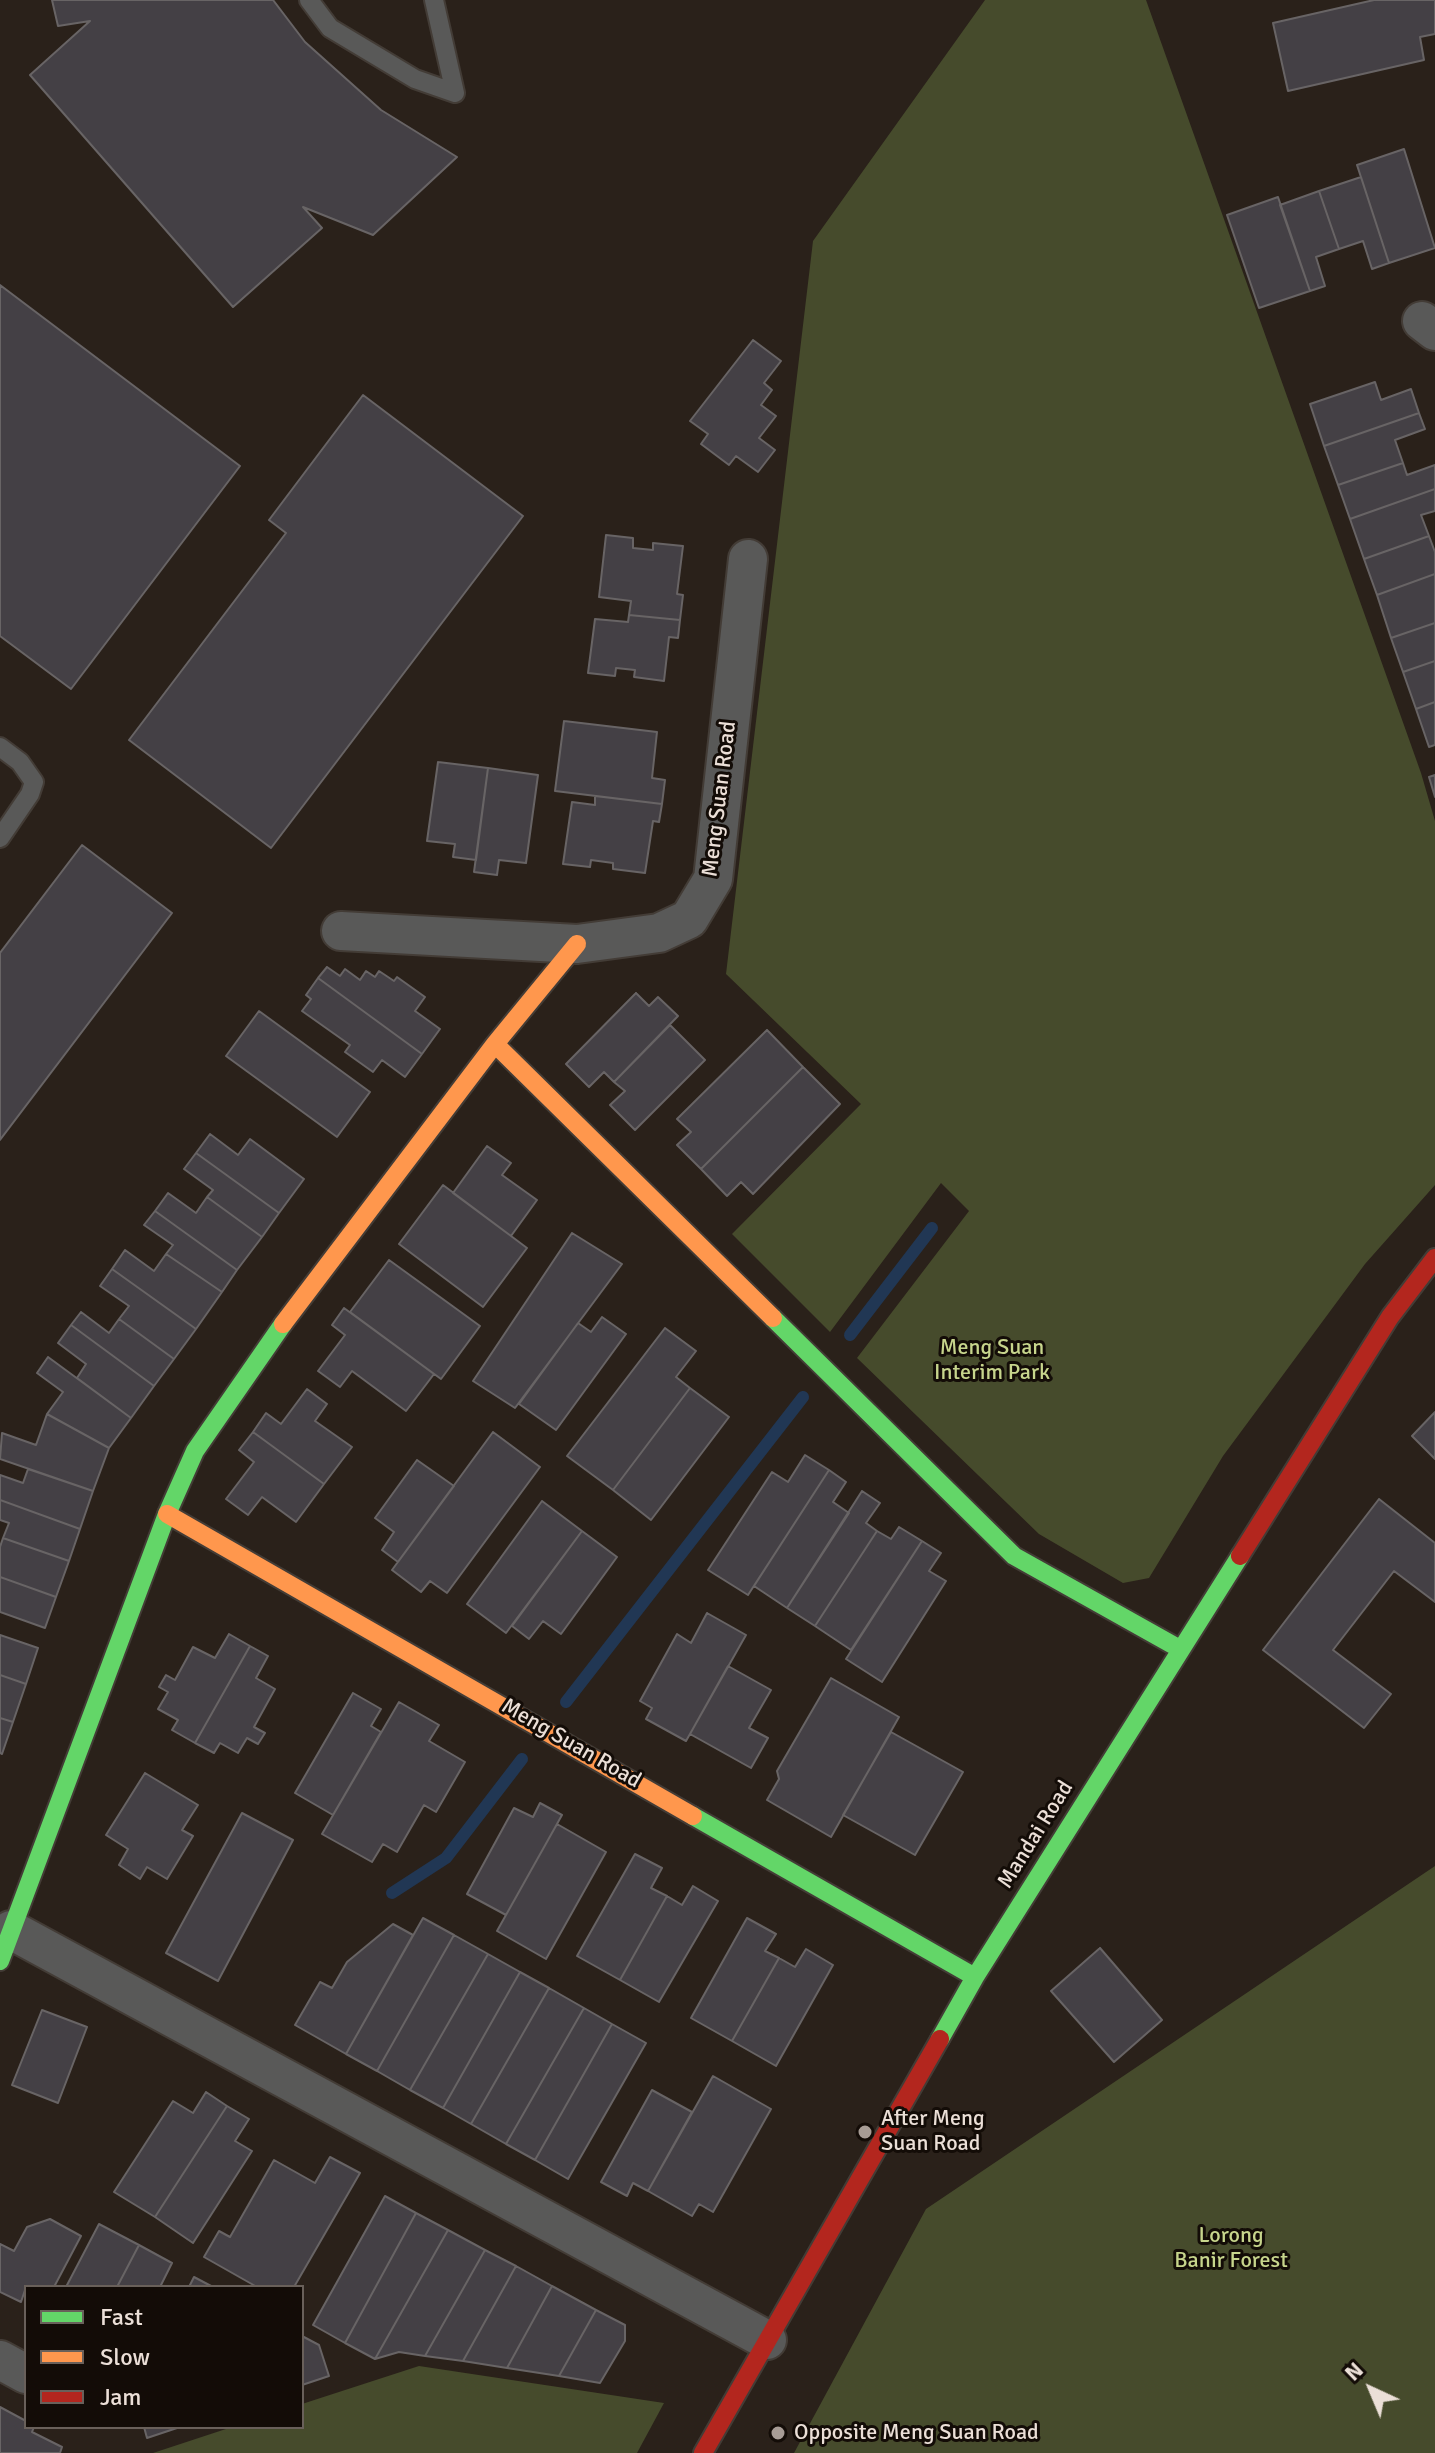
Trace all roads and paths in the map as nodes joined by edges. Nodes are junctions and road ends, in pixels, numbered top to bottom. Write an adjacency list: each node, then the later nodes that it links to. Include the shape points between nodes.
1 (309, 0): 2 (lane, via 330,28 415,79 455,93)
2 (434, 0)
3 (748, 559): 7 (street, Meng Suan Road, via 713,879 689,919 659,933)
4 (0, 747): 5 (lane, via 34,782)
5 (0, 838)
6 (341, 931): 7 (street, Meng Suan Road)
7 (577, 944): 8 (street)
8 (495, 1044): 10 (street, via 258,1357 195,1451); 11 (street, via 1014,1556)
9 (1435, 1258): 11 (street, Mandai Road, via 1390,1317)
10 (167, 1514): 12 (street); 13 (street, Meng Suan Road)
11 (1180, 1649): 13 (street, Mandai Road)
12 (5, 1946): 14 (street)
13 (975, 1977): 14 (street, Mandai Road)
14 (767, 2340): 17 (street, Mandai Road)
15 (0, 2360): 16 (street)
16 (24, 2373)
17 (703, 2453)

